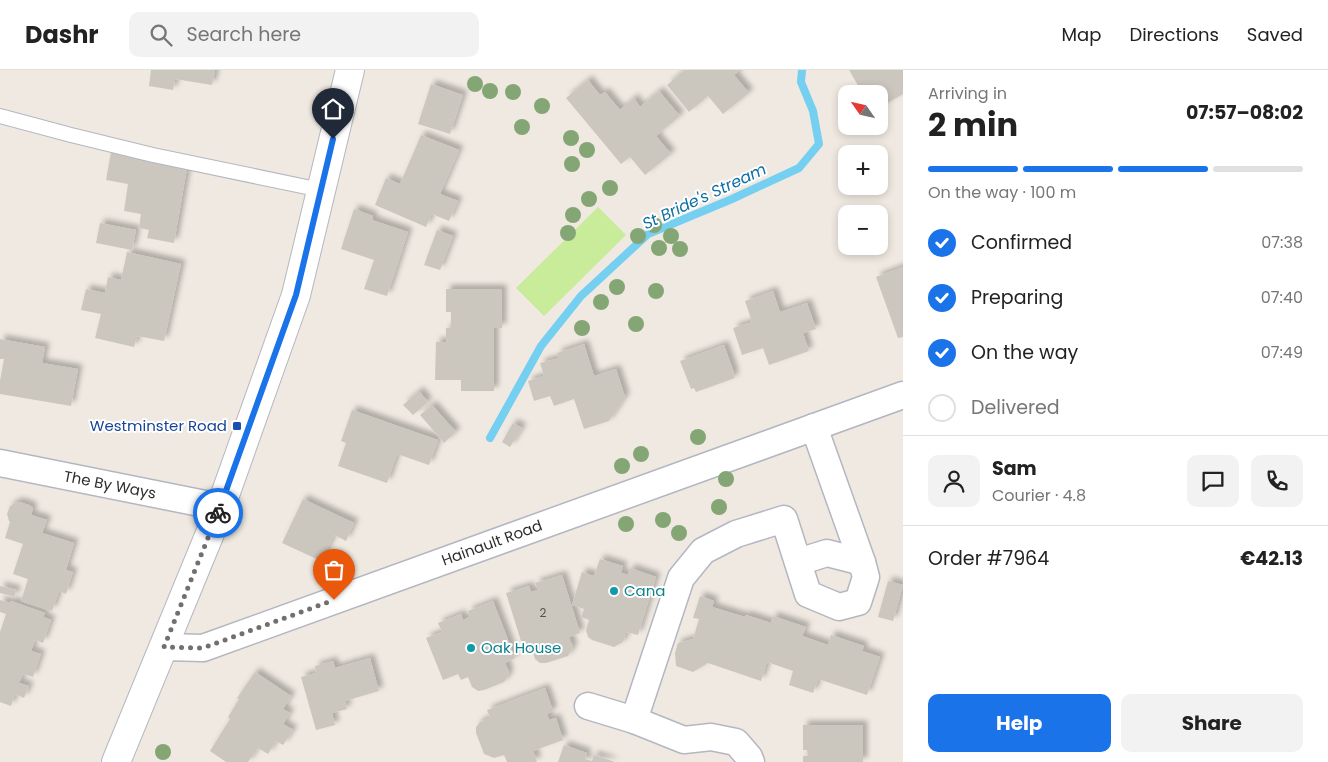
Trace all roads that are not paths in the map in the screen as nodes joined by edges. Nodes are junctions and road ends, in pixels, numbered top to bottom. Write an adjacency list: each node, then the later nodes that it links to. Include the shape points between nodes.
1 (350, 70): 3 (street)
2 (0, 116): 3 (lane, via 70,136)
3 (321, 190): 7 (street, via 296,295)
4 (903, 395): 5 (street, Hainault Road)
5 (814, 427): 9 (street); 10 (street, Hainault Road, via 203,648)
6 (0, 463): 7 (street, The By Ways)
7 (220, 509): 10 (street)
8 (798, 562): 9 (street, via 827,553); 9 (street, via 808,594 839,607 858,602 866,577); 12 (street, via 784,519 736,534 703,551 681,578)
9 (862, 562)
10 (164, 647): 13 (street)
11 (588, 706): 12 (street)
12 (634, 720): 14 (street, via 684,740 711,737 736,742)
13 (116, 762)
14 (751, 762)

